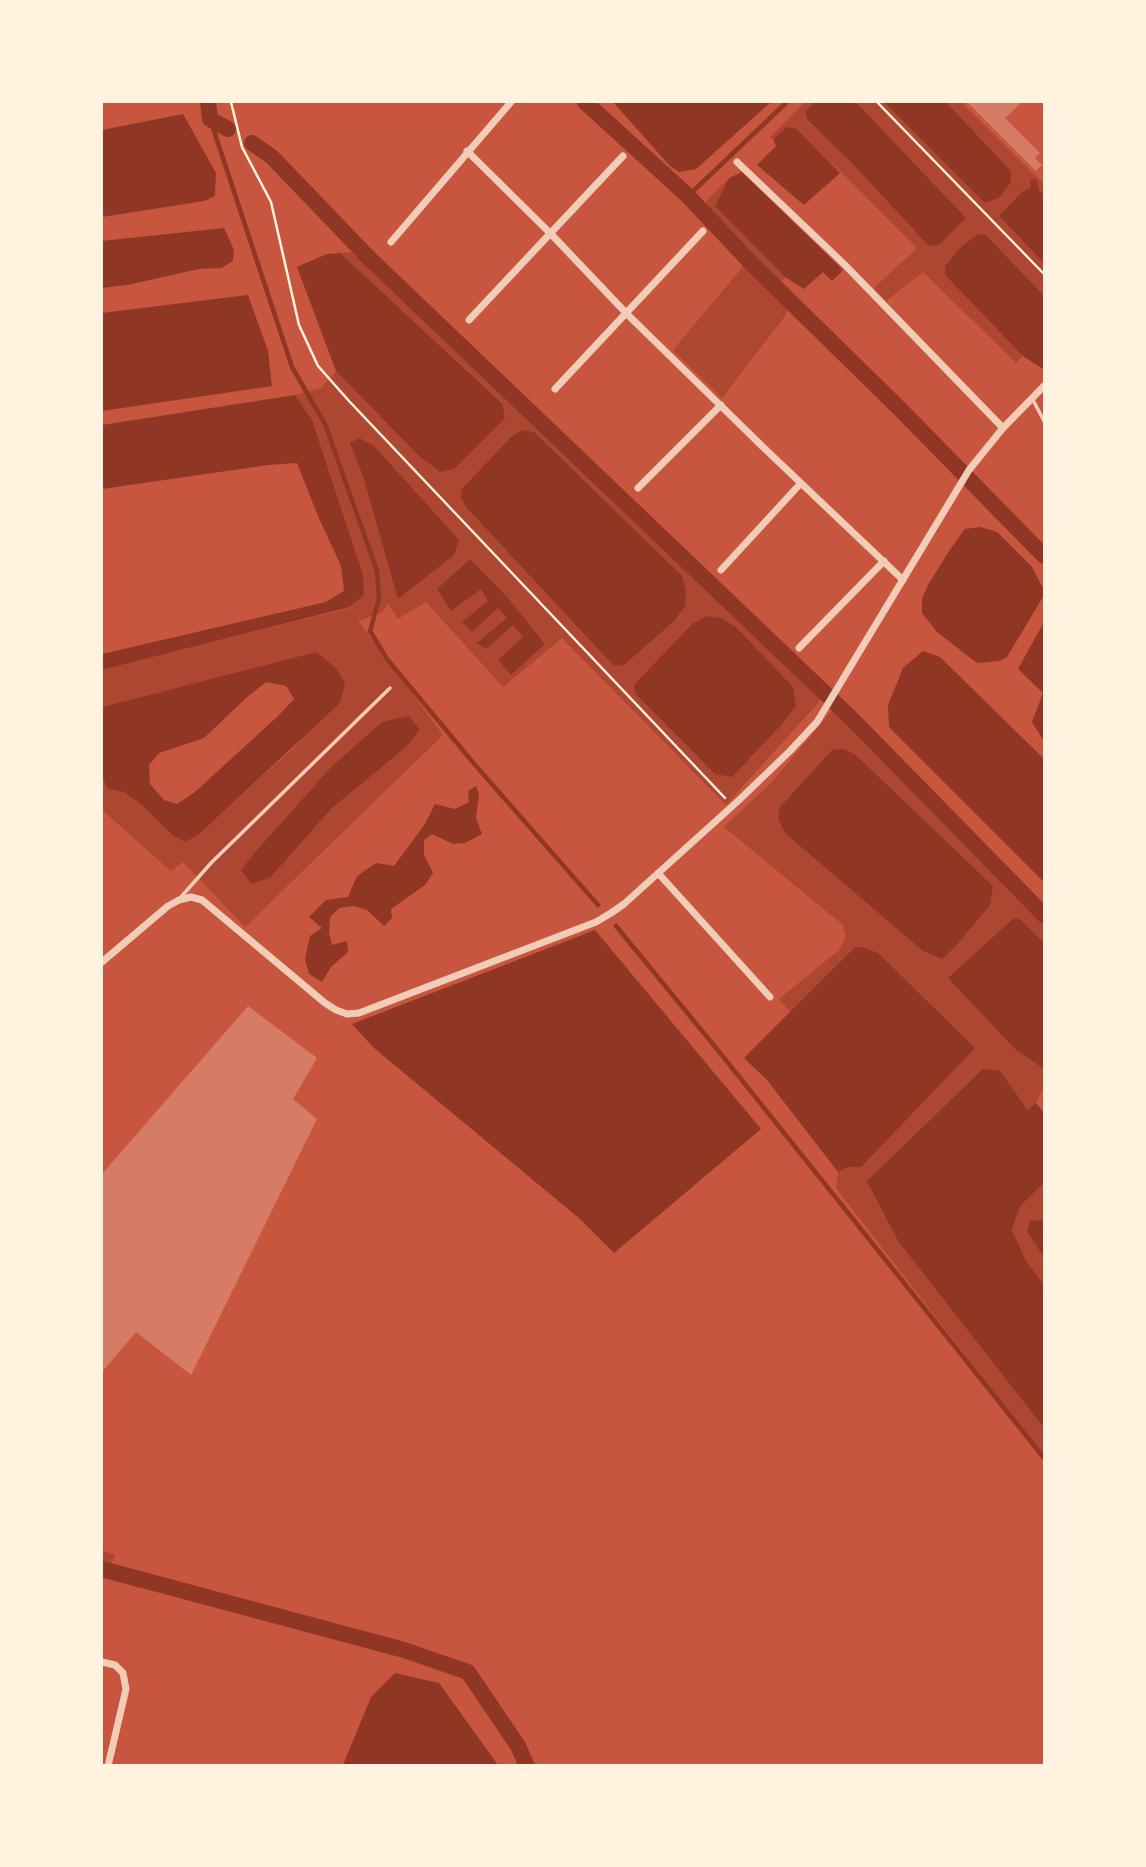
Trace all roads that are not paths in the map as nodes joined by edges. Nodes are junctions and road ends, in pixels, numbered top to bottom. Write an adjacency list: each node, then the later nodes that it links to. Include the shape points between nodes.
1 (511, 102): 2 (street)
2 (467, 152): 6 (street); 7 (street)
3 (623, 156): 6 (street)
4 (737, 162): 15 (street, via 845,265)
5 (703, 232): 8 (street)
6 (551, 234): 8 (street); 9 (street)
7 (391, 242)
8 (627, 314): 11 (street); 13 (street)
9 (469, 320)
10 (1045, 386): 12 (street)
11 (555, 389)
12 (1032, 398): 14 (lane); 15 (street)
13 (721, 405): 16 (street); 17 (street)
14 (1045, 421)
15 (1003, 428): 20 (street, via 963,480)
16 (802, 483): 18 (street); 19 (street)
17 (638, 488)
18 (884, 561): 20 (street); 21 (street)
19 (721, 570)
20 (903, 580): 23 (street, via 817,722)
21 (799, 648)
22 (390, 688): 24 (lane)
23 (658, 873): 24 (street, via 596,922 347,1014 325,1003 202,900); 26 (street)
24 (179, 900): 25 (street)
25 (102, 962)
26 (770, 996)
27 (102, 1662): 28 (street, via 123,1673 126,1689)
28 (108, 1766)

